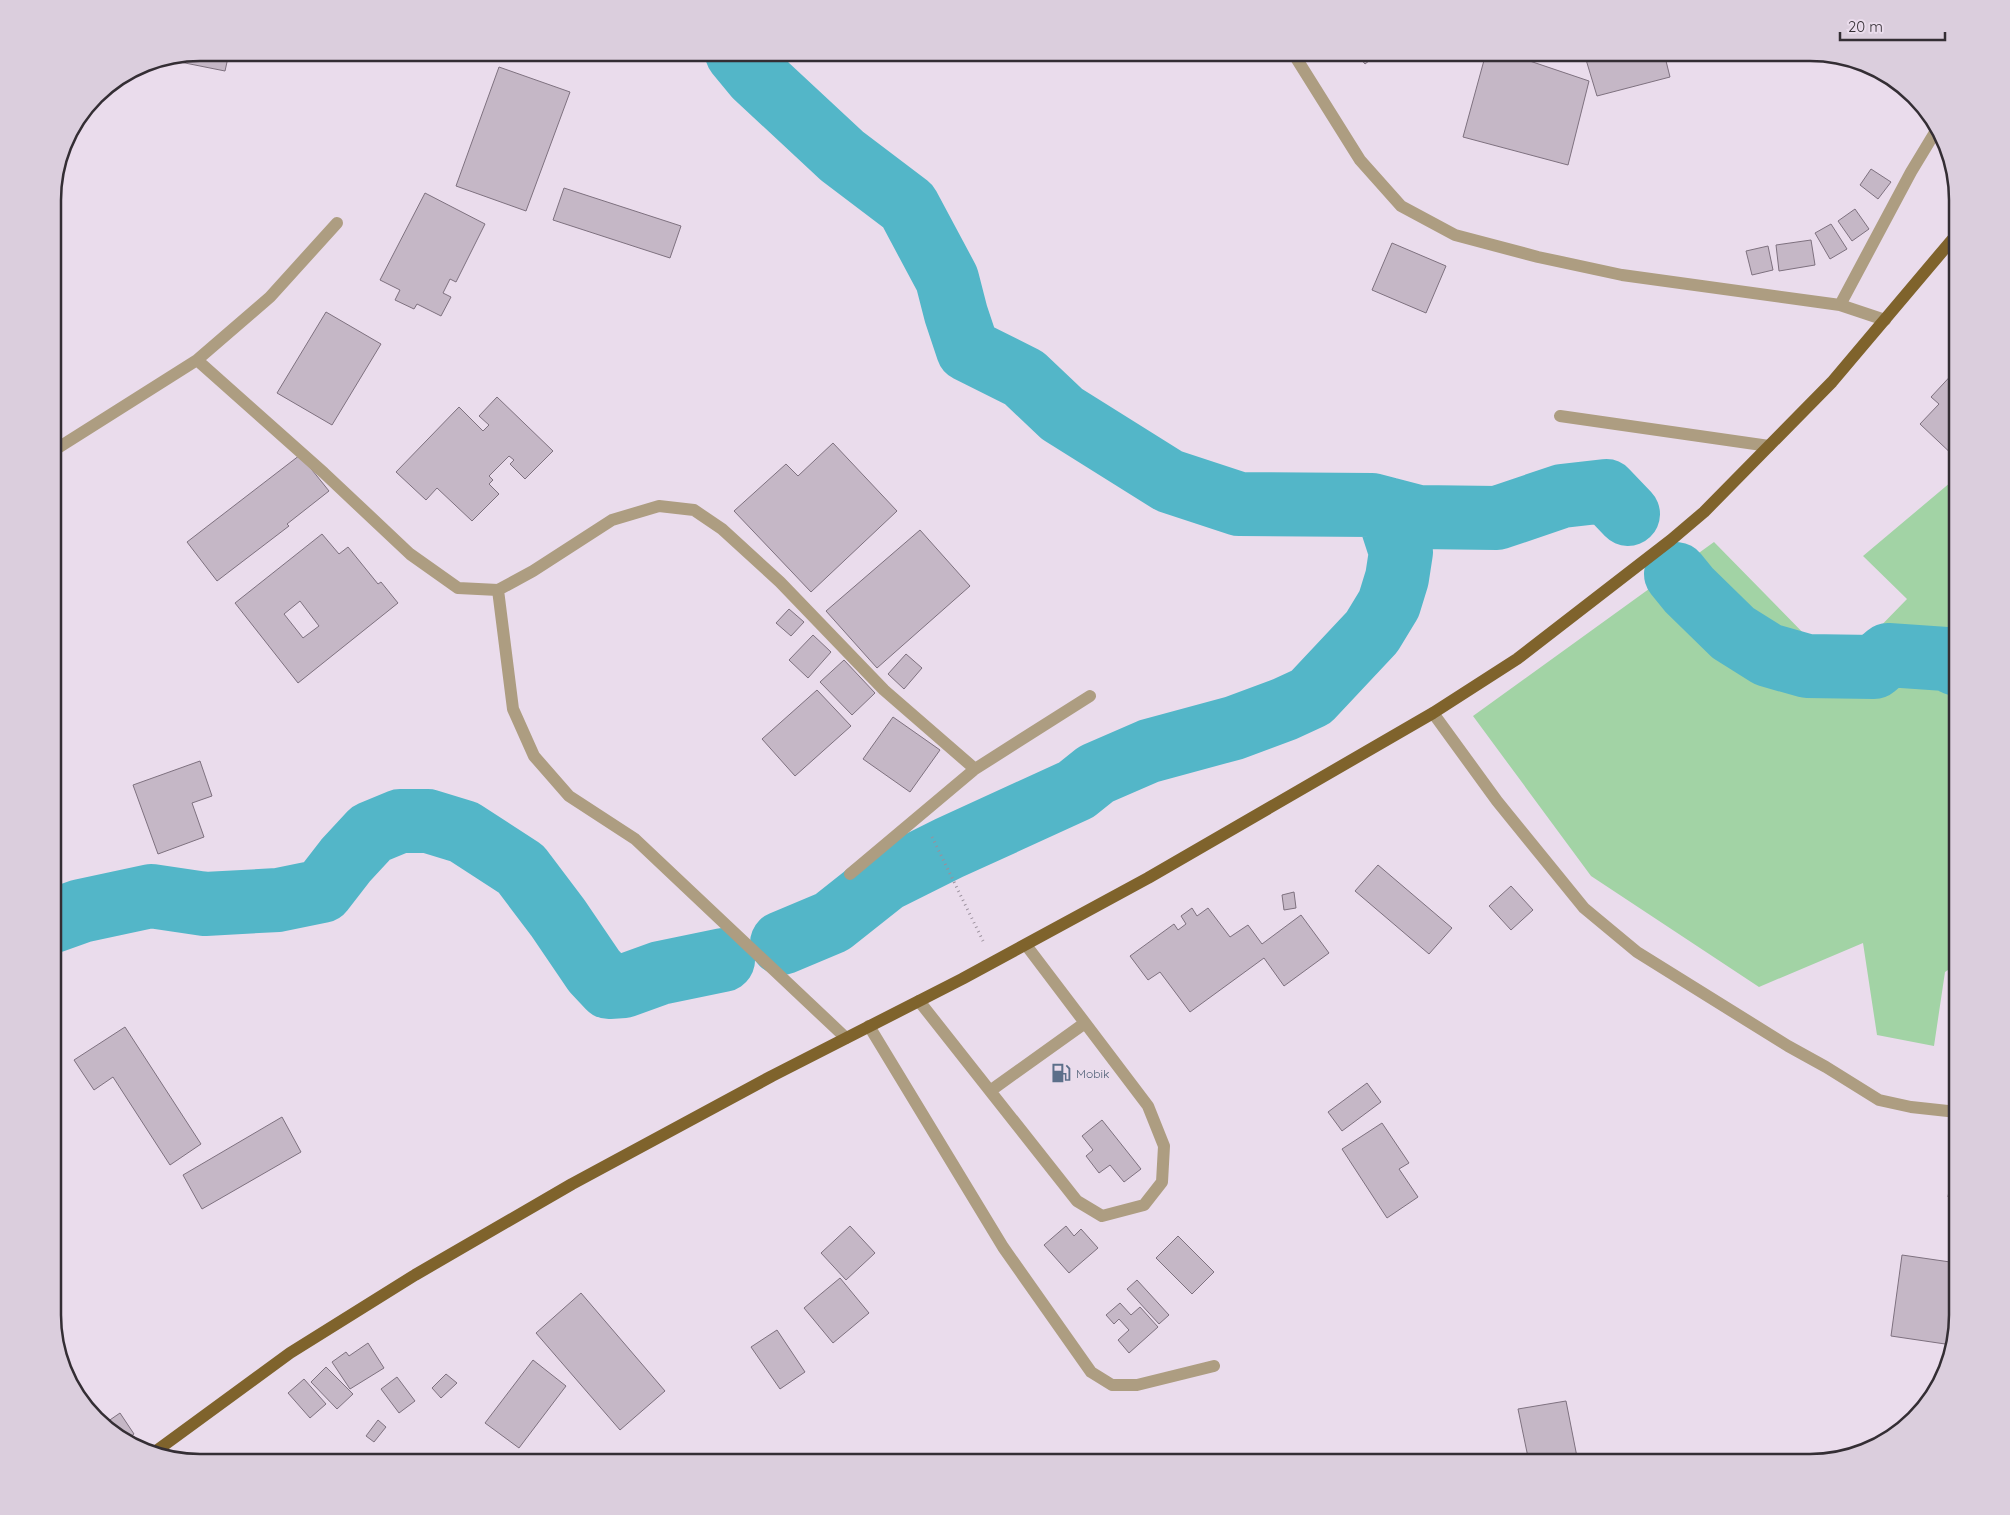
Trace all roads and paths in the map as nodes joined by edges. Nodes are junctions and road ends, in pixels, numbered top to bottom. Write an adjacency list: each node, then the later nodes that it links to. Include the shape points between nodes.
1 (1299, 61): 5 (street, via 1360,160 1401,206 1456,235 1622,275)
2 (1933, 136): 5 (street)
3 (337, 223): 7 (street, via 270,297)
4 (1949, 245): 6 (main road)
5 (1840, 305): 6 (street)
6 (1885, 320): 10 (main road, via 1832,382)
7 (197, 360): 9 (street); 11 (street, via 410,554 458,588)
8 (1560, 416): 10 (street)
9 (62, 445)
10 (1769, 446): 13 (main road, via 1704,512 1671,540 1517,658)
11 (498, 590): 14 (street, via 612,520 659,506 694,510 722,529 780,582 884,690); 22 (street, via 513,710 534,756 569,796 635,839)
12 (1090, 696): 14 (street)
13 (1433, 713): 17 (main road); 24 (street, via 1497,801 1584,908 1637,952 1879,1100)
14 (975, 769): 15 (street)
15 (921, 814): 16 (street); 18 (path)
16 (850, 874)
17 (1026, 945): 18 (main road); 20 (street)
18 (993, 962): 19 (main road)
19 (918, 1001): 21 (main road); 23 (street)
20 (1085, 1023): 23 (street); 23 (street, via 1148,1106 1164,1146 1162,1182 1144,1205 1102,1216 1077,1202)
21 (869, 1026): 22 (main road); 25 (street, via 1003,1247 1091,1372 1112,1385 1137,1385)
22 (846, 1038): 26 (main road, via 572,1184 415,1275 290,1353)
23 (990, 1091)
24 (1949, 1111)
25 (1214, 1366)
26 (161, 1447)

